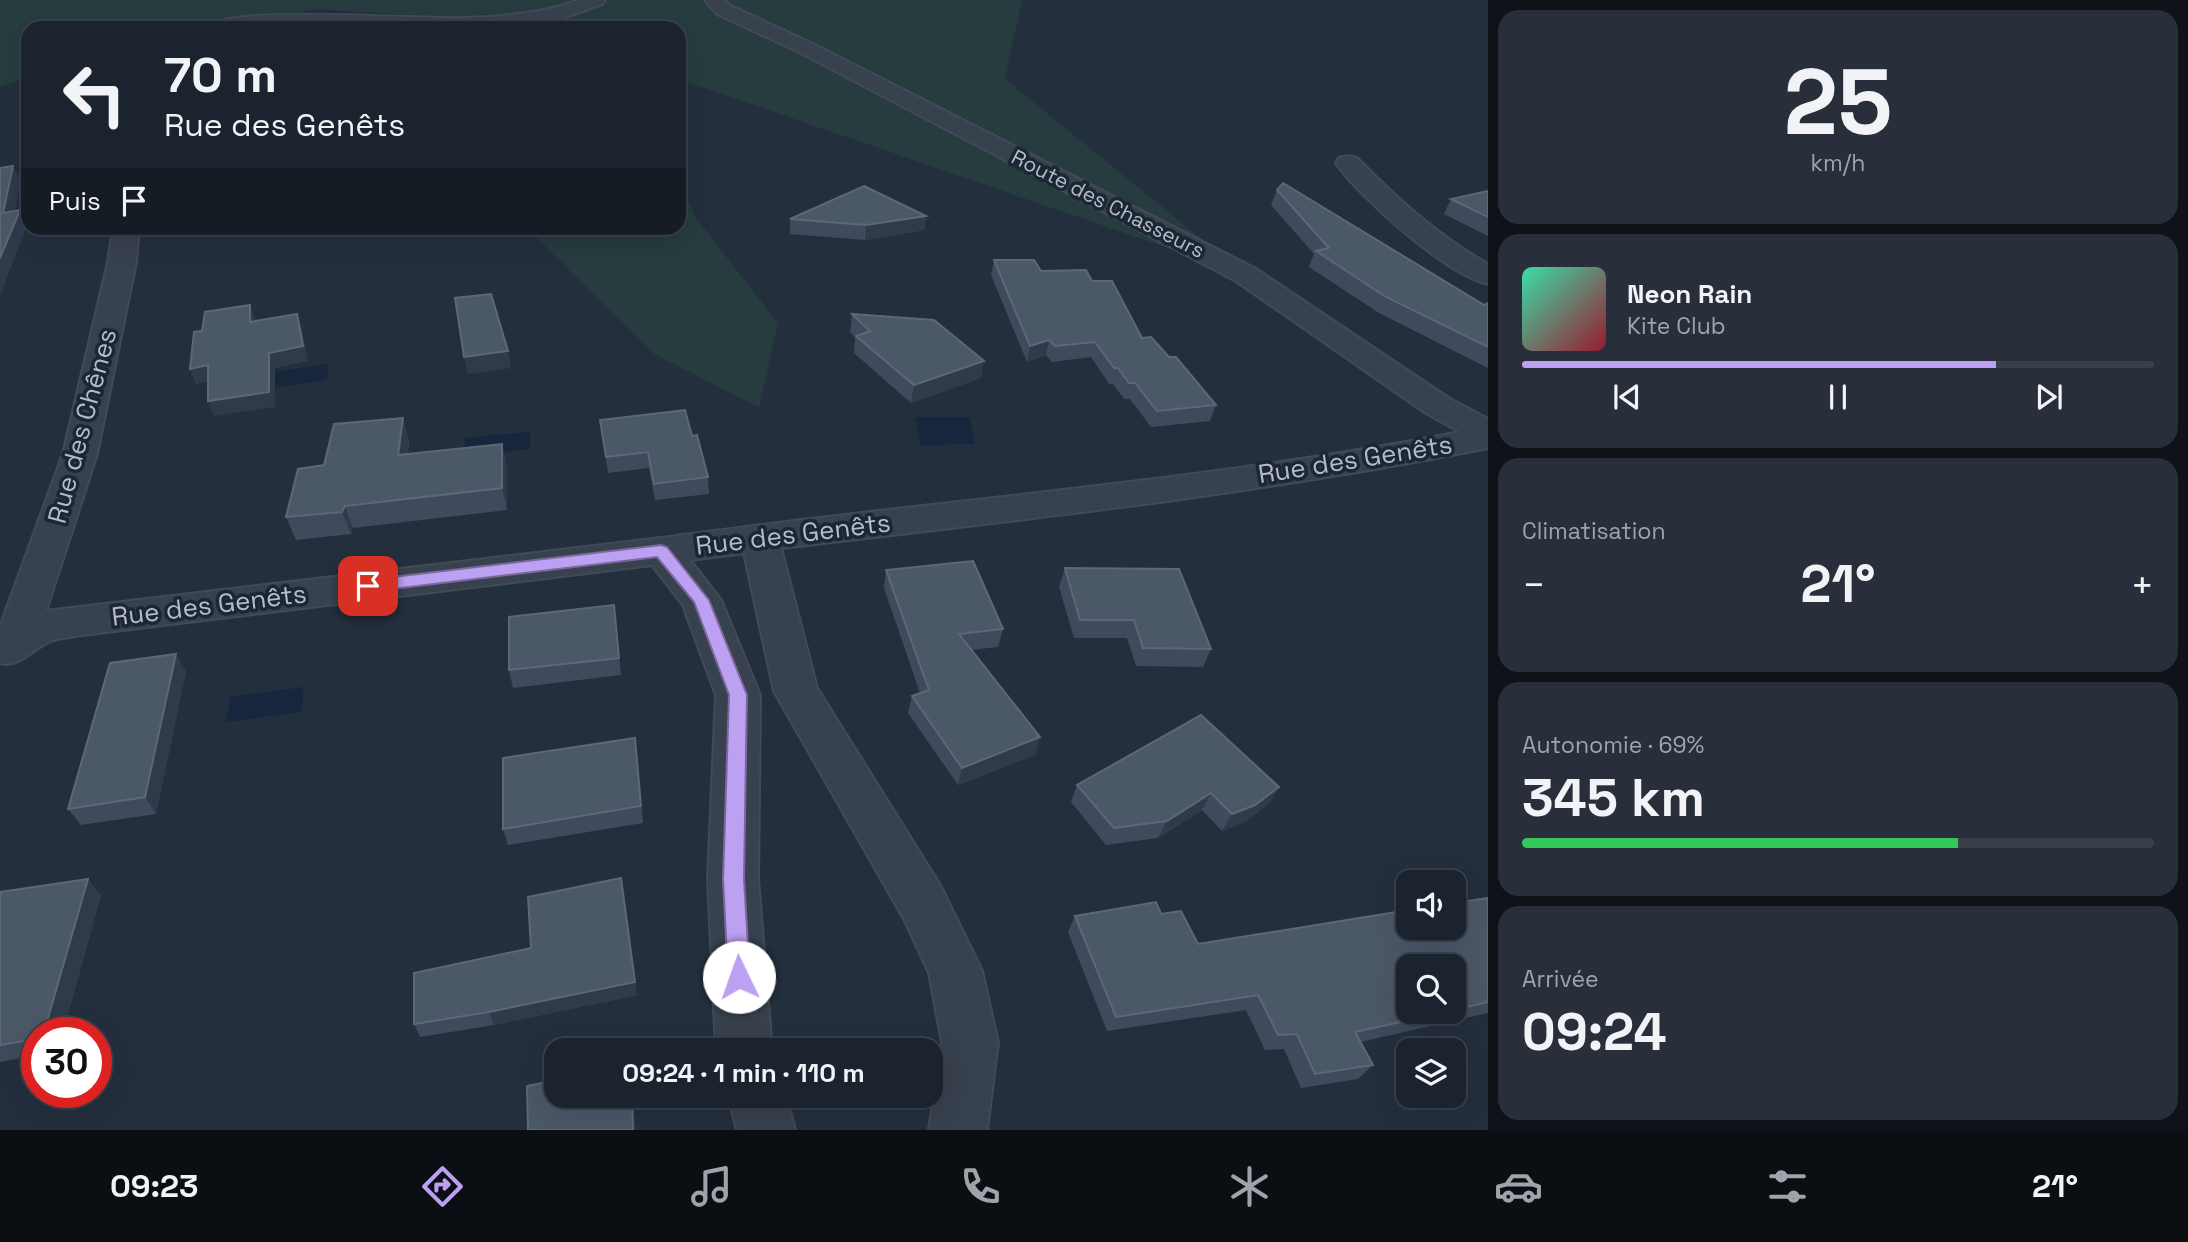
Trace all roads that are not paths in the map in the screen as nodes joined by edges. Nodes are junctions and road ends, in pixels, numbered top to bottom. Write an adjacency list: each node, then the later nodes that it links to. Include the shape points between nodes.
1 (596, 0): 5 (street, via 561,13)
2 (714, 0): 9 (street, Route des Chasseurs, via 724,10 1246,275)
3 (266, 21): 4 (street)
4 (321, 21)
5 (490, 21)
6 (1348, 163): 8 (street, via 1390,207 1434,243)
7 (126, 235): 12 (street, Rue des Chênes, via 80,454)
8 (1488, 275)
9 (1488, 435): 10 (street, Rue des Genêts, via 1415,452 1139,494)
10 (759, 536): 11 (street, Rue des Genêts); 13 (street)
11 (661, 551): 12 (street, Rue des Genêts, via 74,621 43,627); 14 (street, via 701,600)
12 (8, 647)
13 (796, 691): 14 (street); 18 (street, via 922,902 955,971 970,1042)
14 (738, 695): 15 (street, via 733,879)
15 (743, 1038)
16 (760, 1108): 17 (street)
17 (766, 1130)
18 (958, 1130)

